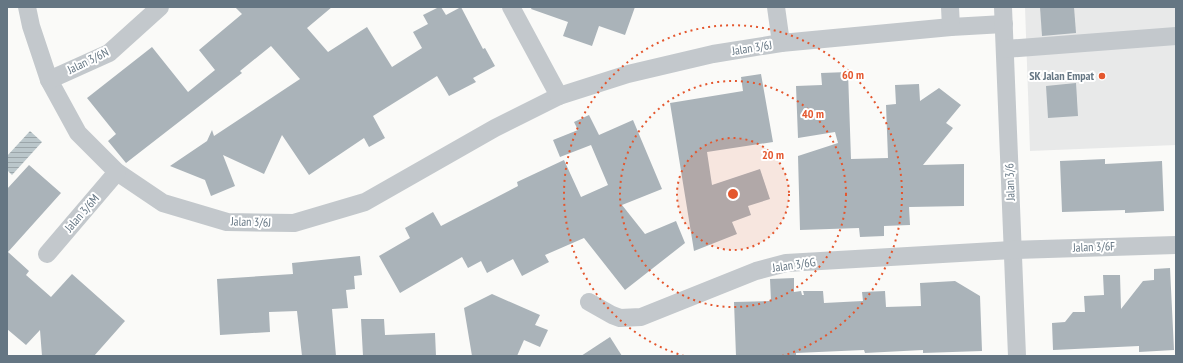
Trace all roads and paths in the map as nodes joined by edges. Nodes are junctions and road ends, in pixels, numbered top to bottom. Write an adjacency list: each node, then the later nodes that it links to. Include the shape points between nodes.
1 (27, 7): 11 (street, Jalan 3/6J)
2 (160, 7): 11 (street, Jalan 3/6N, via 109,53)
3 (512, 7): 12 (street)
4 (776, 7): 9 (street)
5 (950, 7): 7 (street)
6 (1003, 15): 7 (street, Jalan 3/6J); 10 (street, Jalan 3/6)
7 (951, 27): 9 (street, Jalan 3/6J)
8 (1176, 36): 10 (street)
9 (781, 43): 12 (street, Jalan 3/6J, via 713,54 628,74)
10 (1005, 49): 15 (street, Jalan 3/6)
11 (49, 80): 13 (street, Jalan 3/6J, via 78,133)
12 (559, 96): 13 (street, Jalan 3/6J, via 495,128 365,202 294,223 227,222 163,203)
13 (117, 172): 16 (street, Jalan 3/6M)
14 (1176, 245): 15 (street, Jalan 3/6F)
15 (1012, 250): 17 (street, Jalan 3/6G, via 786,264 756,271 652,314 630,318 612,315); 18 (street, Jalan 3/6)
16 (47, 254)
17 (589, 302)
18 (1017, 356)

